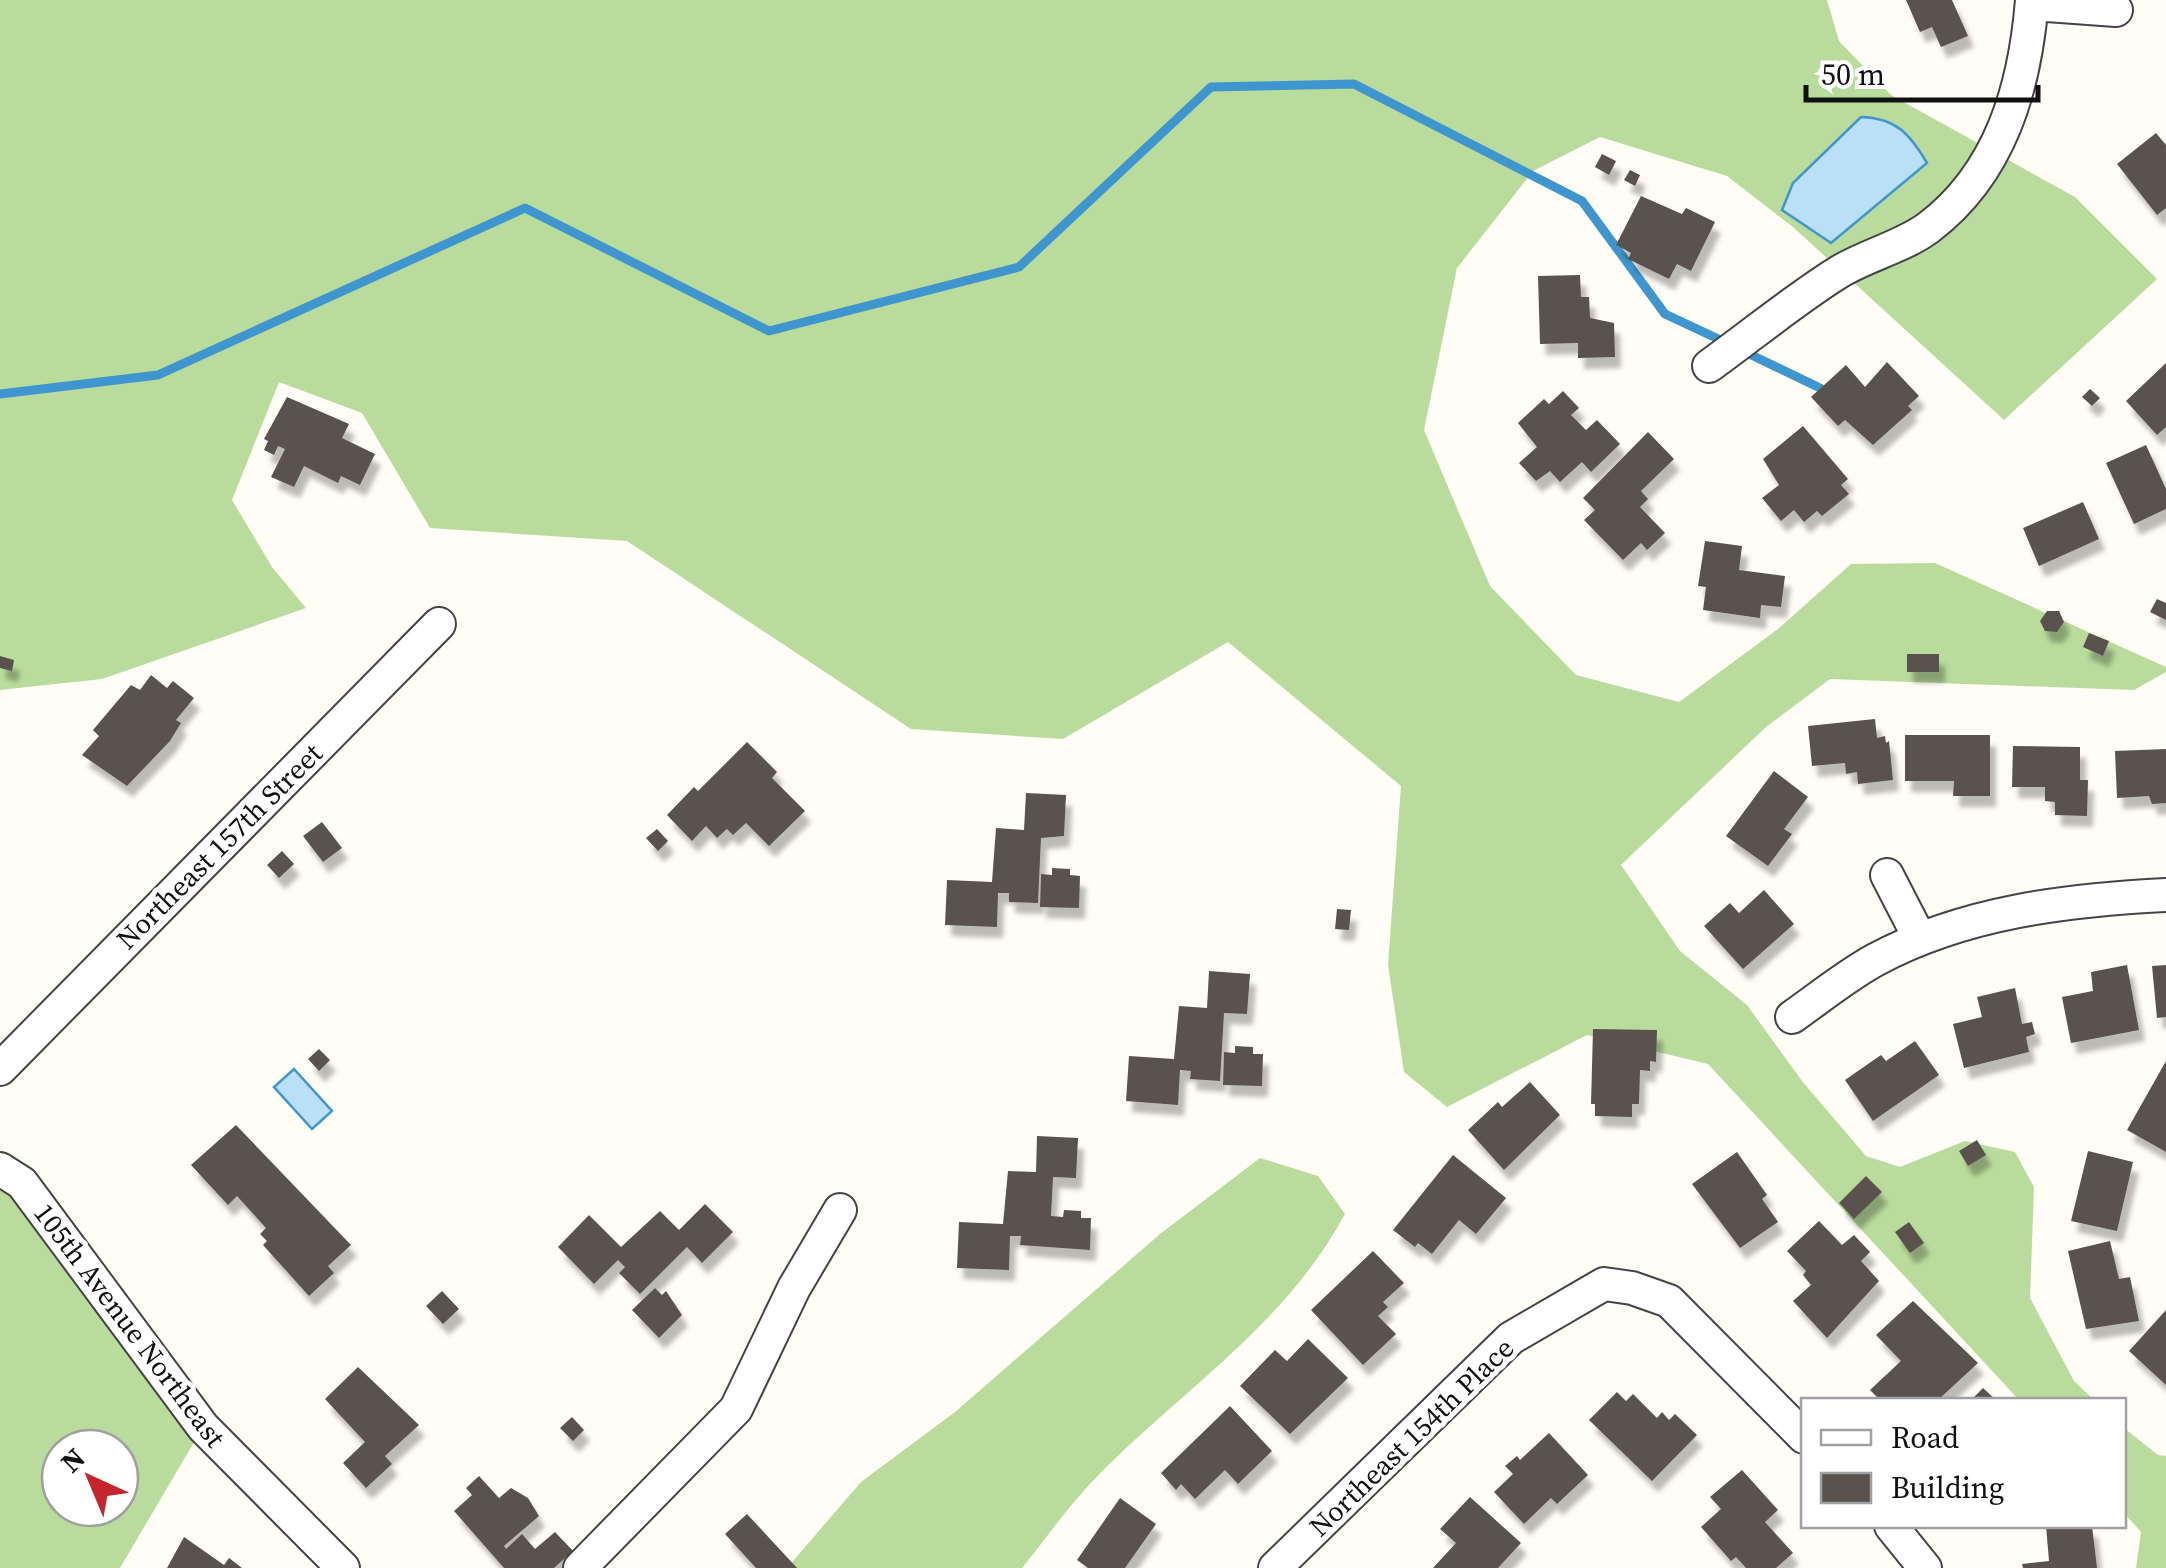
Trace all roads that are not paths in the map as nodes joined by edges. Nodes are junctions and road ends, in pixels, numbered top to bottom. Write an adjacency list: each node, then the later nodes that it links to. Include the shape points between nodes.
1 (2032, 2): 2 (street); 3 (street, via 2009,122 1975,184 1927,229 1840,272)
2 (2116, 10)
3 (1709, 366)
4 (439, 624): 9 (street, Northeast 157th Street)
5 (1888, 875): 7 (street)
6 (2166, 894): 7 (street, via 2052,905)
7 (1920, 939): 8 (street, via 1874,961)
8 (1792, 1017)
9 (0, 1069)
10 (0, 1170): 14 (street, 105th Avenue Northeast, via 22,1183 202,1427)
11 (840, 1210): 15 (street, via 736,1409)
12 (1801, 1434): 16 (street, Northeast 154th Place, via 1668,1301 1604,1284 1511,1338)
13 (1893, 1528): 17 (street)
14 (343, 1568)
15 (580, 1568)
16 (1275, 1568)
17 (1925, 1568)

